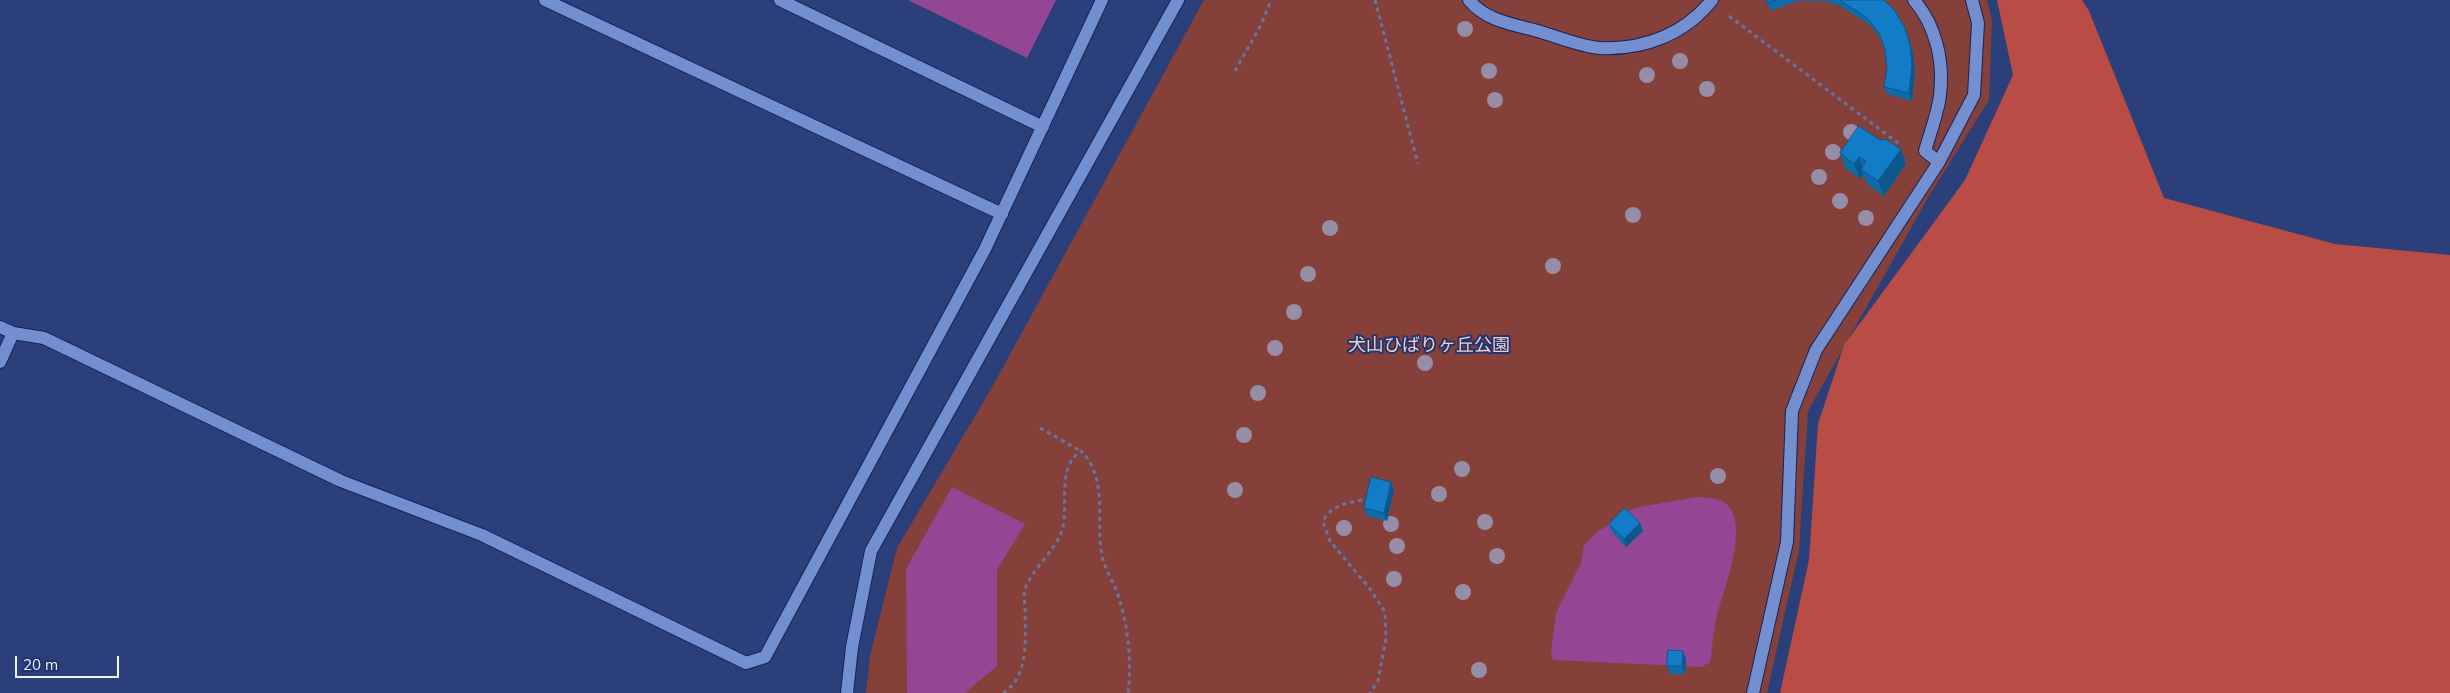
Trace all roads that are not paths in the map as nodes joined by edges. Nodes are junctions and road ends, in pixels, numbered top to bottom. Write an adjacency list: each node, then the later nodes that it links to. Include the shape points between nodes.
1 (545, 0): 11 (street)
2 (780, 0): 9 (street)
3 (1102, 0): 9 (street)
4 (1178, 0): 15 (street, via 871,551 852,647)
5 (1469, 0): 8 (street, via 1494,19 1599,48 1658,41 1685,26)
6 (1914, 0): 10 (street, via 1926,14 1935,38 1940,68 1940,96 1925,151)
7 (1972, 0): 10 (street, via 1978,24 1974,95)
8 (1711, 1)
9 (1043, 127): 11 (street)
10 (1939, 162): 16 (street, via 1816,350 1792,411 1787,542)
11 (1002, 214): 13 (street, via 765,657 746,663 482,535 341,481 44,338)
12 (0, 327): 13 (street)
13 (13, 333): 14 (street)
14 (0, 362)
15 (847, 693)
16 (1754, 693)

